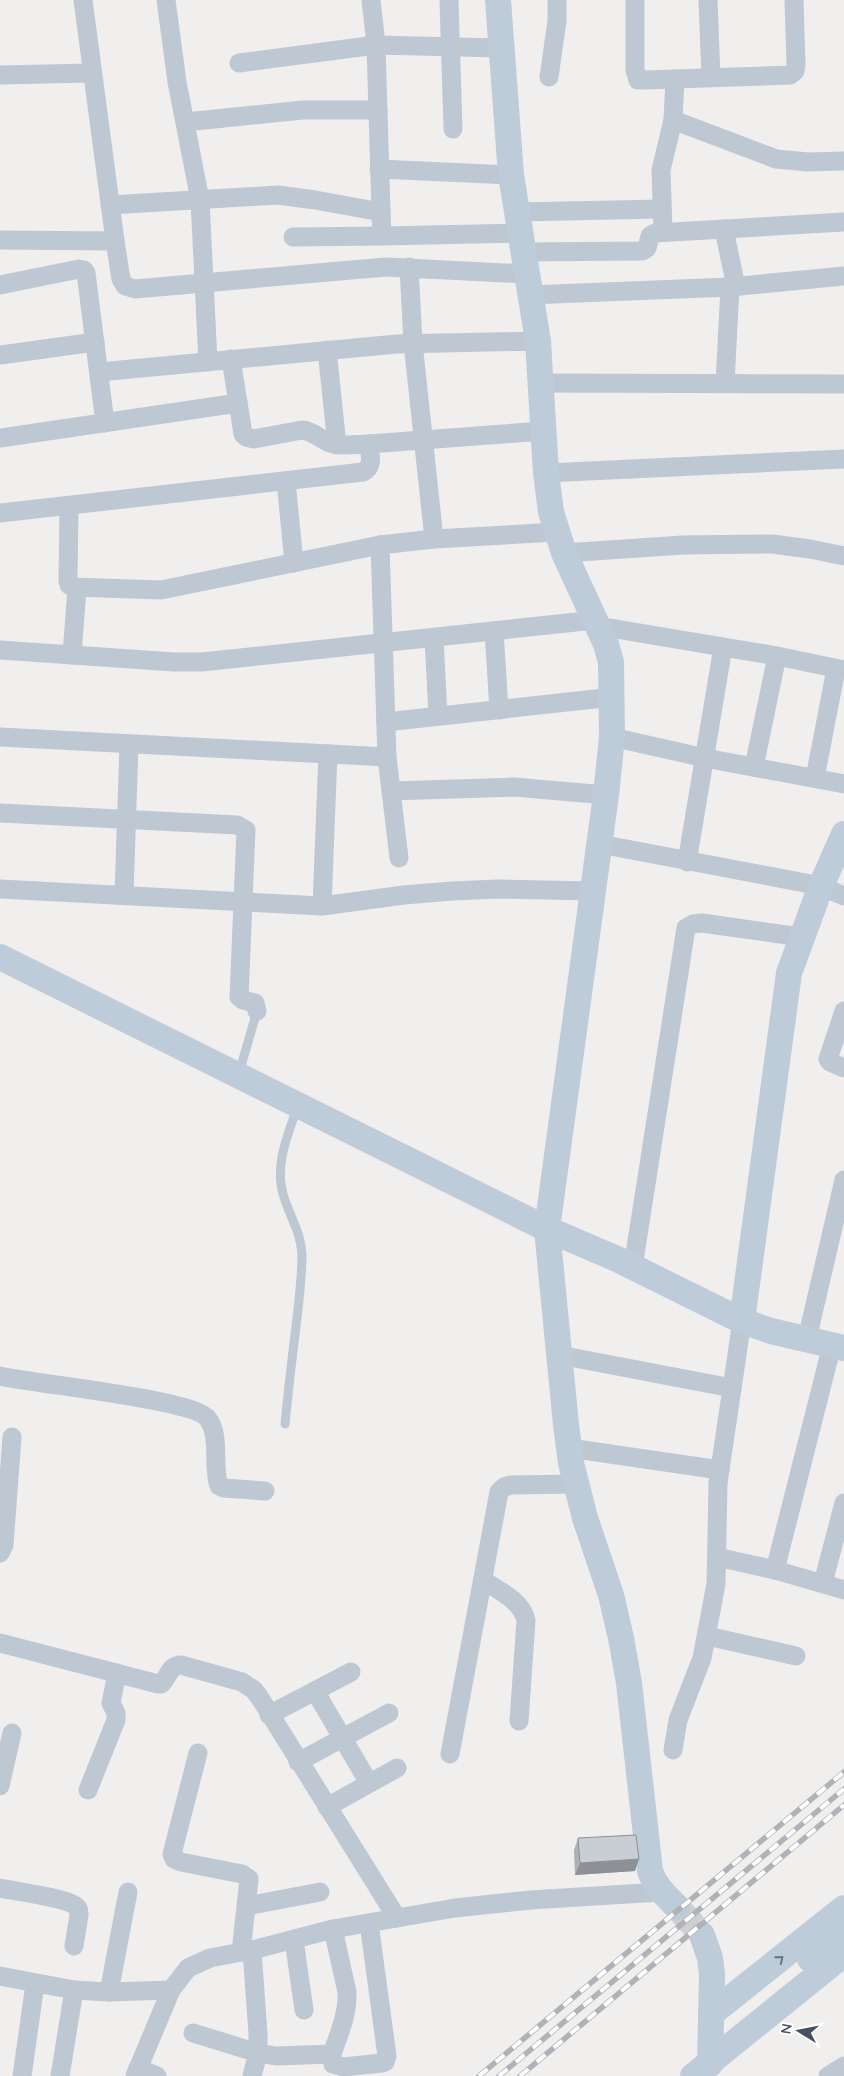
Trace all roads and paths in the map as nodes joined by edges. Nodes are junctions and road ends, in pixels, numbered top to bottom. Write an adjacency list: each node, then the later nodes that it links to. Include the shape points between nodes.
1 (83, 0): 14 (street)
2 (166, 0): 21 (street)
3 (371, 0): 10 (street)
4 (449, 0): 11 (street)
5 (498, 0): 12 (street)
6 (557, 0): 16 (street)
7 (635, 0): 18 (street, via 638,80)
8 (708, 0): 17 (street)
9 (794, 0): 17 (street, via 796,65 790,75)
10 (376, 45): 11 (street); 13 (street); 19 (street)
11 (450, 47): 12 (street); 22 (street)
12 (500, 48): 25 (street)
13 (239, 63)
14 (91, 72): 15 (street); 27 (street)
15 (0, 75)
16 (549, 77)
17 (710, 77): 18 (street)
18 (675, 79): 20 (street)
19 (378, 110): 21 (street, via 303,110); 24 (street)
20 (673, 120): 23 (street, via 776,159); 28 (street, via 661,170)
21 (186, 122): 26 (street)
22 (453, 130)
23 (844, 161)
24 (379, 169): 25 (street); 29 (street)
25 (511, 175): 37 (street)
26 (200, 200): 27 (street); 29 (street, via 278,195); 40 (street)
27 (110, 205): 36 (street)
28 (662, 209): 32 (street); 37 (street)
29 (381, 212): 33 (street)
30 (844, 222): 31 (street)
31 (724, 229): 32 (street); 42 (street)
32 (663, 232): 37 (street, via 650,236 647,248 642,251)
33 (382, 236): 34 (street); 37 (street)
34 (294, 237)
35 (0, 240): 36 (street)
36 (114, 241): 40 (street, via 121,279 129,289)
37 (523, 253): 38 (street); 42 (street); 43 (street)
38 (409, 267): 40 (street, via 353,268); 45 (street)
39 (844, 276): 42 (street)
40 (204, 282): 49 (street)
41 (0, 285): 44 (street, via 84,270 88,278)
42 (733, 287): 52 (street)
43 (538, 341): 45 (street); 51 (street)
44 (95, 342): 47 (street); 50 (street)
45 (414, 343): 46 (street); 58 (street)
46 (327, 350): 48 (street); 60 (street)
47 (0, 355)
48 (231, 359): 49 (street); 54 (street)
49 (208, 362): 50 (street)
50 (99, 372): 55 (street)
51 (540, 383): 52 (street); 56 (street)
52 (725, 384): 53 (street)
53 (844, 384)
54 (238, 403): 55 (street); 60 (street, via 246,437 254,439 309,430)
55 (105, 423): 57 (street)
56 (543, 431): 58 (street); 62 (street)
57 (0, 438)
58 (424, 439): 59 (street); 66 (street)
59 (370, 444): 60 (street); 63 (street, via 371,464 367,470)
60 (337, 445)
61 (844, 459): 62 (street)
62 (546, 473): 67 (street, via 551,512)
63 (286, 481): 64 (street); 70 (street)
64 (69, 506): 65 (street); 71 (street, via 68,581 71,587)
65 (0, 513)
66 (434, 539): 67 (street); 68 (street)
67 (561, 542): 69 (street, via 772,544); 72 (street)
68 (380, 545): 70 (street); 75 (street)
69 (844, 556)
70 (294, 563): 71 (street, via 161,590)
71 (77, 588): 78 (street)
72 (596, 623): 73 (street); 76 (street); 81 (street, via 611,662)
73 (494, 631): 74 (street); 82 (street)
74 (434, 638): 75 (street); 83 (street)
75 (383, 643): 78 (street, via 202,662); 84 (street)
76 (723, 647): 79 (street); 90 (street)
77 (0, 650): 78 (street)
78 (72, 655)
79 (777, 656): 80 (street); 91 (street)
80 (840, 670): 92 (street)
81 (612, 697): 82 (street); 86 (street)
82 (499, 710): 83 (street)
83 (438, 716): 84 (street)
84 (386, 722): 89 (street)
85 (0, 737): 87 (street)
86 (612, 737): 90 (street); 95 (street)
87 (128, 744): 88 (street); 97 (street)
88 (328, 754): 89 (street); 108 (street)
89 (387, 757): 94 (street)
90 (705, 758): 91 (street); 101 (street)
91 (754, 767): 92 (street)
92 (815, 778): 93 (street)
93 (844, 784)
94 (391, 791): 95 (street, via 514,787); 100 (street)
95 (606, 795): 99 (street)
96 (0, 813): 97 (street)
97 (126, 820): 105 (street); 107 (street, via 242,827 247,835)
98 (844, 834): 102 (street)
99 (600, 844): 101 (street); 104 (street)
100 (399, 858)
101 (687, 862): 102 (street)
102 (820, 886): 106 (street); 109 (street)
103 (0, 889): 105 (street)
104 (593, 891): 108 (street, via 452,891); 117 (street)
105 (124, 895): 107 (street)
106 (844, 896)
107 (244, 903): 108 (street); 111 (street, via 239,997 255,1003)
108 (322, 906)
109 (801, 937): 118 (street, via 702,924 686,928); 119 (street, via 787,981)
110 (0, 957): 114 (street)
111 (257, 1011): 114 (lane)
112 (844, 1011): 113 (street, via 828,1058)
113 (844, 1068)
114 (238, 1075): 115 (street)
115 (298, 1105): 117 (street); 125 (lane, via 284,1148 280,1179 284,1198 300,1236 302,1253)
116 (844, 1180): 120 (street)
117 (547, 1230): 118 (street); 122 (street)
118 (634, 1267): 119 (street)
119 (742, 1321): 120 (street); 124 (street)
120 (807, 1339): 121 (street)
121 (838, 1347): 134 (street)
122 (559, 1355): 124 (street); 127 (street)
123 (1, 1379): 130 (street, via 147,1399 201,1412 213,1428 220,1486)
124 (732, 1388): 128 (street)
125 (285, 1424)
126 (12, 1437): 132 (street, via 4,1545)
127 (569, 1448): 128 (street); 129 (street)
128 (720, 1470): 133 (street)
129 (577, 1484): 135 (street, via 511,1485 499,1492); 161 (street, via 621,1638 650,1871)
130 (265, 1491)
131 (844, 1503): 136 (street)
132 (0, 1553)
133 (717, 1557): 134 (street); 138 (street)
134 (775, 1570): 136 (street)
135 (483, 1580): 146 (street, via 518,1603 526,1620); 151 (street)
136 (823, 1583): 137 (street)
137 (844, 1590)
138 (707, 1636): 140 (street); 149 (street, via 696,1679 678,1720)
139 (0, 1643): 142 (street)
140 (796, 1656)
141 (351, 1672): 143 (street)
142 (117, 1673): 145 (street, via 161,1684 175,1665 190,1667 248,1685); 156 (street, via 111,1703 116,1720)
143 (315, 1691): 145 (street); 148 (street)
144 (389, 1713): 148 (street)
145 (269, 1715): 152 (street)
146 (519, 1722)
147 (12, 1732): 155 (street)
148 (343, 1738): 152 (street); 154 (street)
149 (673, 1750)
150 (198, 1753): 162 (street, via 172,1854 180,1862 246,1875 250,1884)
151 (450, 1754)
152 (298, 1762): 157 (street)
153 (397, 1768): 154 (street)
154 (369, 1783): 157 (street)
155 (0, 1786)
156 (88, 1790)
157 (327, 1807): 164 (street)
158 (0, 1888): 170 (street, via 77,1907 79,1915)
159 (128, 1892): 177 (street)
160 (320, 1892): 162 (street)
161 (669, 1899): 164 (street, via 487,1904)
162 (247, 1906): 171 (street)
163 (844, 1908): 179 (street, one-way to 163)
164 (397, 1918): 165 (street)
165 (369, 1923): 166 (street); 182 (street, via 386,2060 337,2066 331,2060)
166 (333, 1929): 169 (street); 182 (street, via 348,2002)
167 (844, 1931): 183 (street)
168 (702, 1935): 179 (street, via 710,1958)
169 (294, 1940): 171 (street); 178 (street)
170 (74, 1946)
171 (247, 1952): 176 (street, via 199,1962 188,1968); 181 (street)
172 (844, 1954): 183 (street)
173 (0, 1976): 174 (street)
174 (35, 1984): 175 (street); 186 (street)
175 (74, 1990): 177 (street); 187 (street)
176 (171, 1990): 177 (street); 185 (street)
177 (109, 1992)
178 (304, 2010)
179 (712, 2013): 183 (street)
180 (193, 2033): 181 (street)
181 (258, 2053): 182 (street, via 276,2056); 189 (street)
182 (332, 2054)
183 (703, 2066)
184 (844, 2066): 190 (street)
185 (137, 2072): 188 (street)
186 (22, 2076)
187 (60, 2076)
188 (157, 2076)
189 (252, 2076)
190 (828, 2076)

